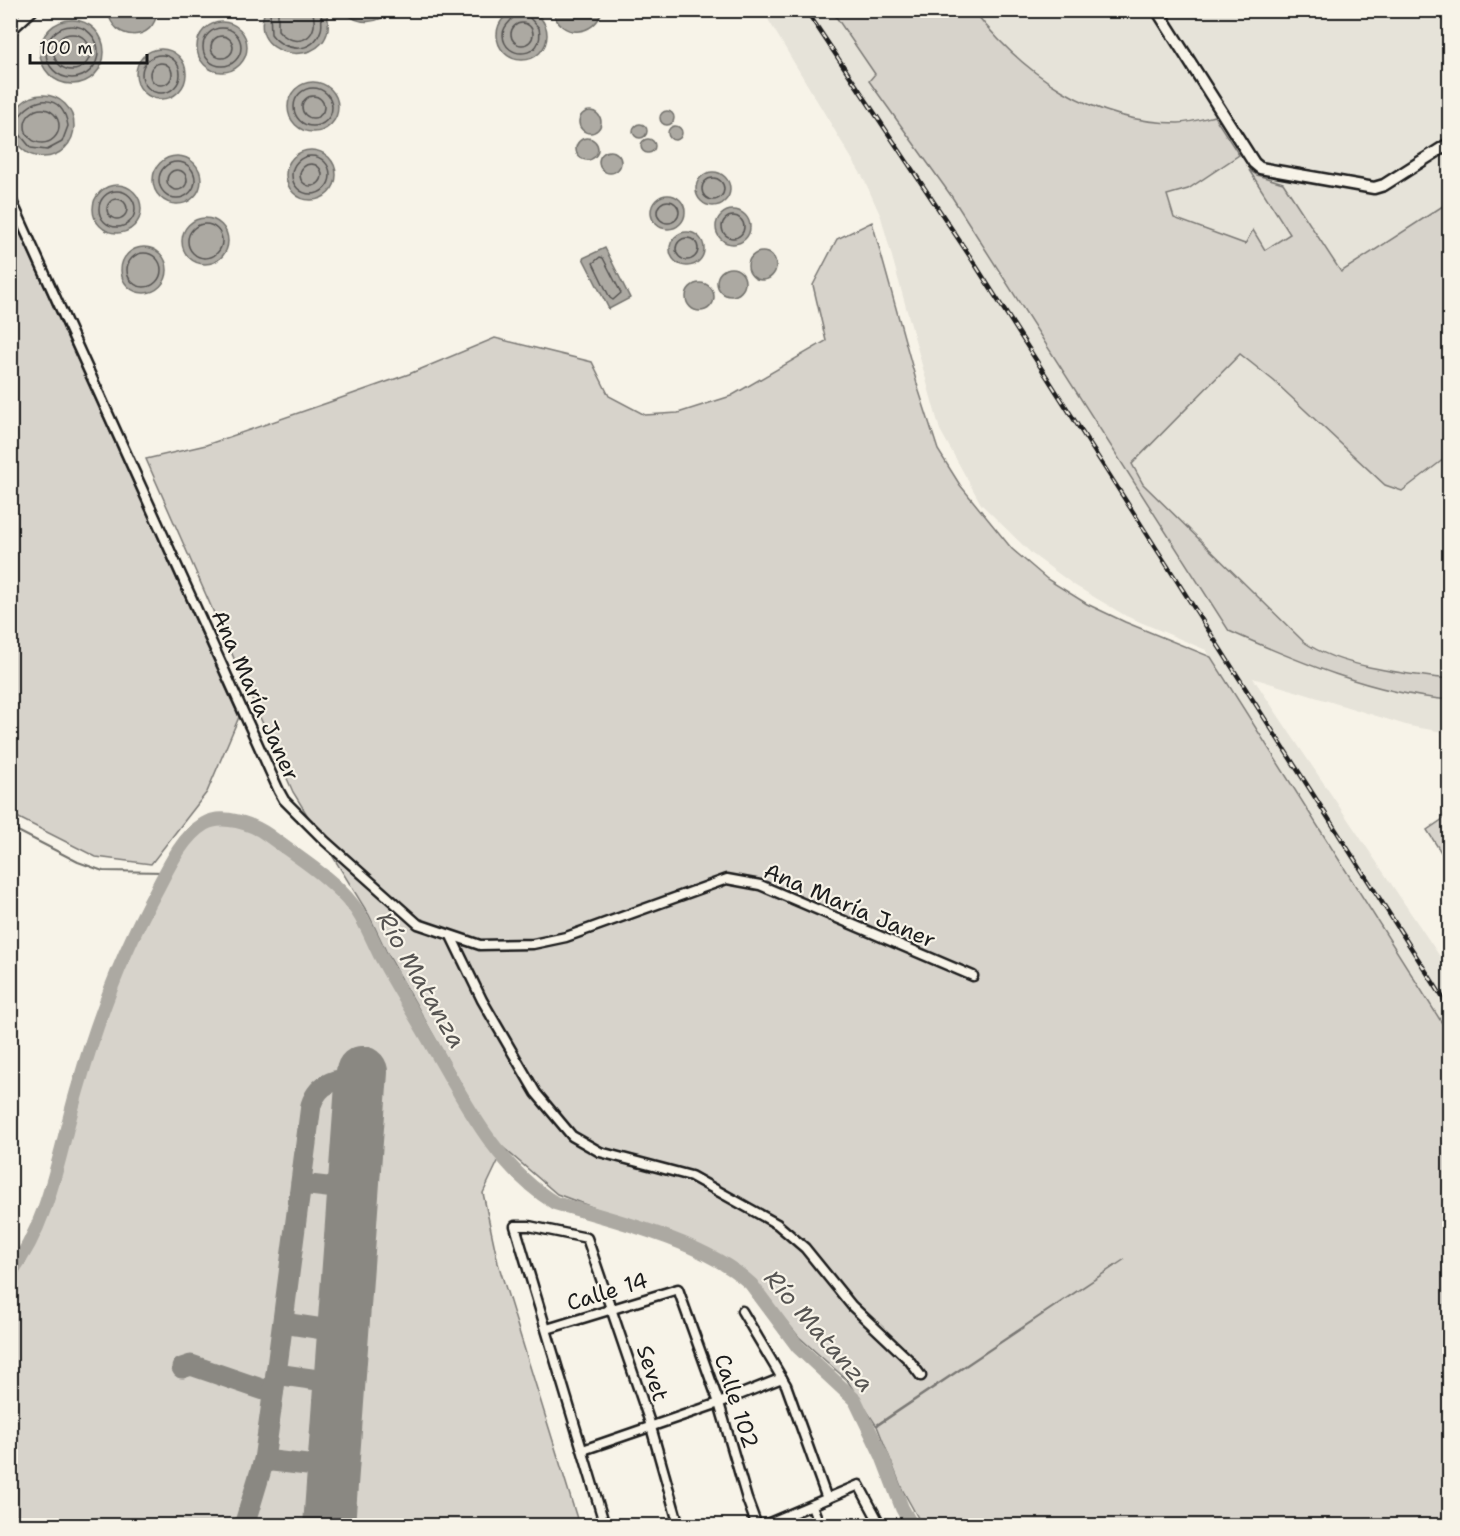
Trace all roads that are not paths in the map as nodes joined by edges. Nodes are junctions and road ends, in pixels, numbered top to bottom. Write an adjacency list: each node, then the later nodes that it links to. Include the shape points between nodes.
1 (32, 10): 3 (street)
2 (1157, 10): 4 (street, via 1260,168 1374,188)
3 (10, 30)
4 (1449, 144)
5 (10, 197): 6 (street, Ana María Janer, via 284,801 418,924)
6 (452, 938): 7 (street, Ana María Janer, via 480,945 533,944 727,879 760,885); 12 (street, via 482,1000 536,1093 572,1136 600,1152 692,1176 777,1224 805,1248 852,1306)
7 (973, 976)
8 (678, 1289): 9 (street, Calle 14); 14 (street, Calle 102)
9 (613, 1309): 11 (street, Calle 14); 11 (street, Sevet, via 588,1240 529,1226 515,1227); 15 (street, Sevet)
10 (742, 1311): 13 (street)
11 (547, 1329): 16 (street)
12 (921, 1376)
13 (782, 1378): 14 (street); 17 (street)
14 (719, 1403): 15 (street); 21 (street, Calle 102)
15 (650, 1427): 16 (street); 20 (street, Sevet)
16 (583, 1450): 19 (street)
17 (827, 1499): 18 (street); 24 (street, via 861,1486)
18 (812, 1506): 22 (street); 23 (street)
19 (605, 1526)
20 (679, 1526)
21 (757, 1526)
22 (762, 1526)
23 (820, 1526)
24 (881, 1526)

